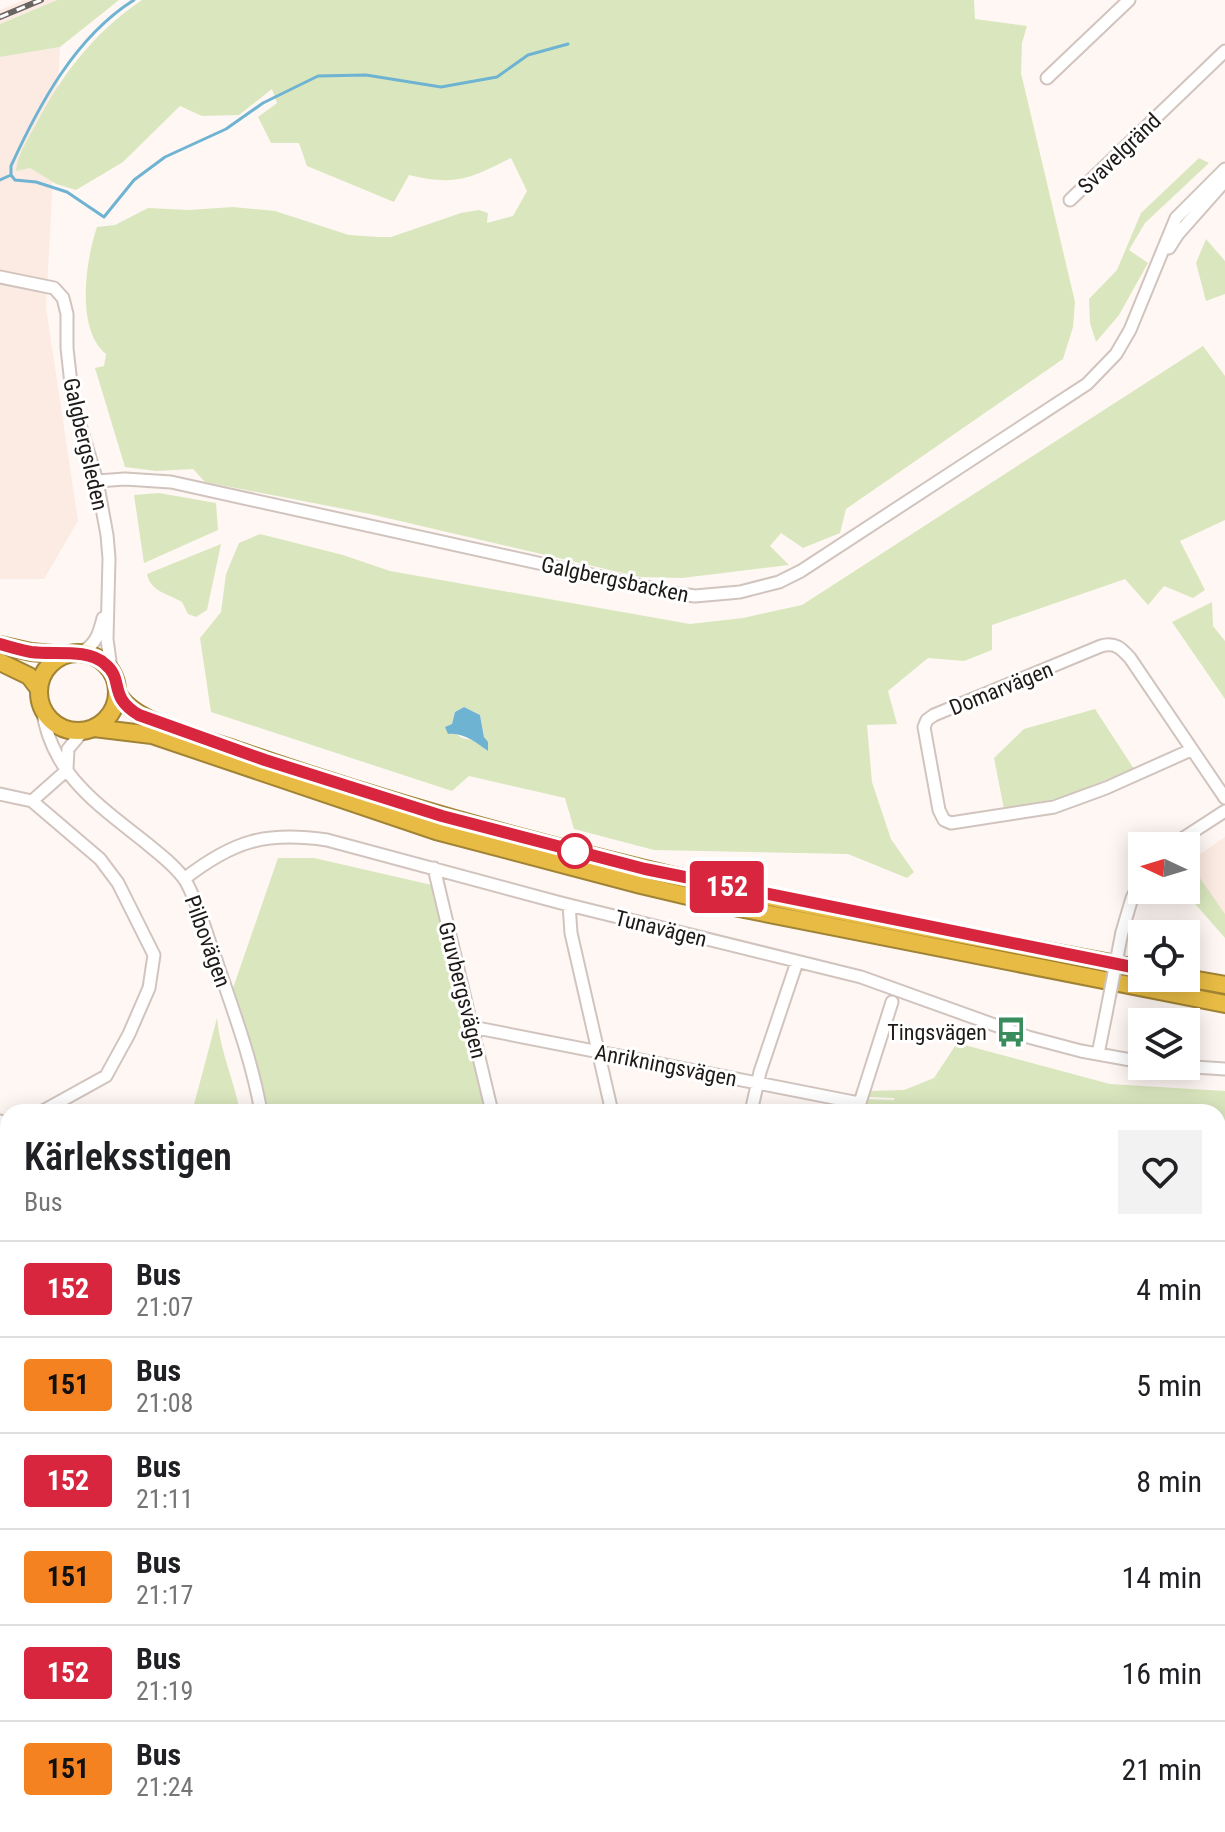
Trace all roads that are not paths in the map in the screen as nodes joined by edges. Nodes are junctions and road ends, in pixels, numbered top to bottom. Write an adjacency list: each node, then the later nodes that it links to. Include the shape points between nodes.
1 (1129, 0): 3 (street)
2 (1225, 51): 6 (street, Svavelgränd)
3 (1047, 78)
4 (1225, 169): 7 (street, via 1176,218)
5 (1225, 181): 7 (street, via 1178,234)
6 (1070, 200)
7 (1158, 266): 9 (street, Galgbergsbacken, via 1116,354 1087,384 837,549 756,590 674,593 171,482)
8 (0, 277): 9 (street, Galgbergsleden, via 53,288 63,298 73,402)
9 (97, 481): 10 (street, Galgbergsleden, via 109,558)
10 (106, 606): 12 (street, Galgbergsleden, via 96,640); 14 (street, Galgbergsleden)
11 (0, 645): 12 (highway)
12 (72, 654): 14 (highway, via 97,658); 15 (highway, via 47,667)
13 (0, 662): 15 (highway, via 29,676)
14 (111, 669): 16 (highway)
15 (39, 689): 17 (highway)
16 (117, 692): 18 (highway, via 109,715); 31 (highway, via 129,708 158,722 485,828 720,886)
17 (42, 706): 18 (highway, via 59,726); 20 (street, Pilbovägen, via 44,730)
18 (89, 729): 20 (street, via 68,749); 35 (highway, via 152,735 436,831 641,885)
19 (1191, 750): 19 (street, Domarvägen, via 1054,807 951,823 939,810 924,727 934,715 1110,644 1130,658); 22 (street, Domarvägen)
20 (67, 770): 23 (street); 27 (street, Pilbovägen, via 90,798)
21 (0, 794): 23 (street)
22 (1225, 798)
23 (32, 801): 43 (street, via 100,859 154,955 149,988 106,1076)
24 (1225, 811): 25 (street)
25 (1193, 832)
26 (434, 868): 27 (street, Tunavägen, via 295,835 244,843); 29 (street, Tunavägen); 36 (street, Gruvbergsvägen)
27 (184, 879): 44 (street, Pilbovägen, via 231,1004)
28 (1130, 904): 38 (street, bridge)
29 (569, 905): 30 (street, Tunavägen); 37 (street)
30 (797, 962): 38 (street, Tunavägen, via 861,977 1004,1029); 42 (street)
31 (1128, 966)
32 (1200, 981): 33 (highway)
33 (1225, 985)
34 (892, 1002): 49 (street)
35 (1225, 1004)
36 (472, 1027): 37 (street, Anrikningsvägen); 45 (street, Gruvbergsvägen)
37 (599, 1051): 42 (street, Anrikningsvägen); 46 (street)
38 (1098, 1054): 39 (street, Tunavägen)
39 (1128, 1059)
40 (1200, 1067): 41 (street)
41 (1225, 1069)
42 (757, 1083): 47 (street); 48 (street, Anrikningsvägen)
43 (55, 1104)
44 (259, 1104)
45 (490, 1104)
46 (610, 1104)
47 (753, 1104)
48 (842, 1104)
49 (859, 1104)

